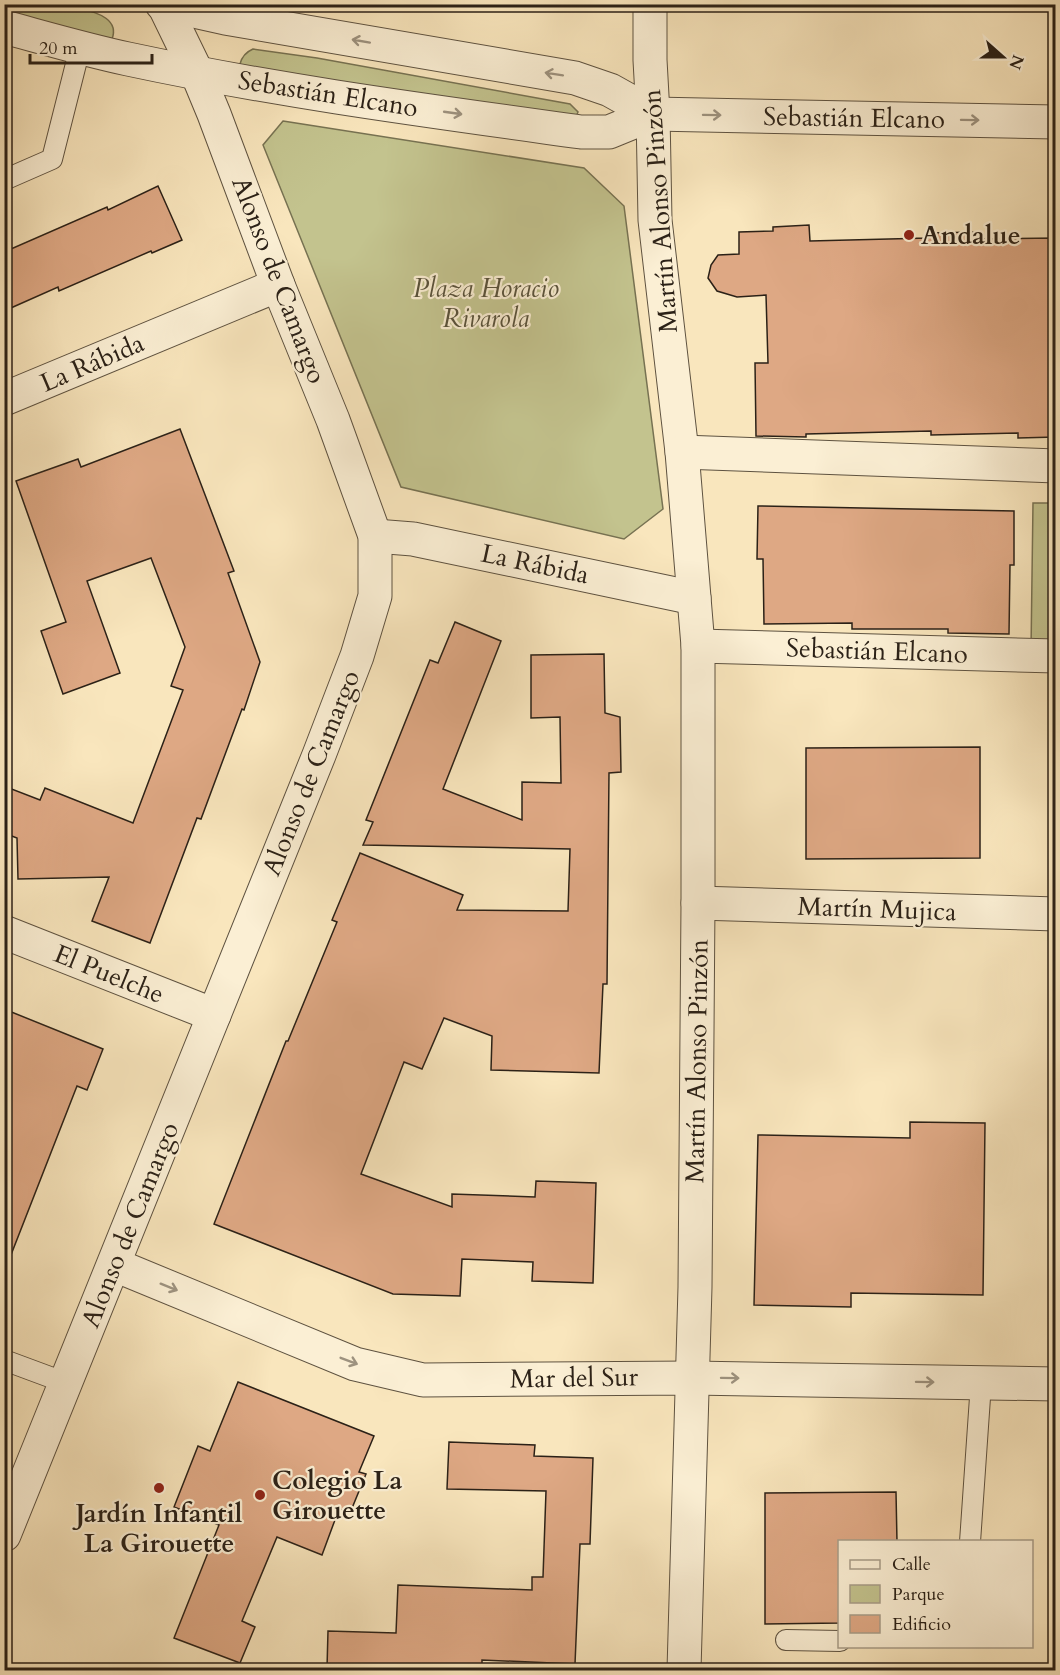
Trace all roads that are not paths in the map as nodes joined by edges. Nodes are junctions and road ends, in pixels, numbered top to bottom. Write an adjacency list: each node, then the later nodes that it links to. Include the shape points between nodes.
1 (650, 4): 6 (street, Martín Alonso Pinzón)
2 (163, 5): 5 (street, Alonso de Camargo); 6 (street, Sebastián Elcano, one-way to 2, via 610,90 575,78)
3 (4, 27): 4 (street, Sebastián Elcano)
4 (80, 48): 5 (street, Sebastián Elcano); 8 (lane, via 52,159)
5 (197, 73): 6 (street, Sebastián Elcano, one-way to 6, via 581,132 609,132); 9 (street, Alonso de Camargo)
6 (653, 114): 7 (street, Sebastián Elcano, one-way to 7); 11 (street, Martín Alonso Pinzón, via 655,220)
7 (1056, 122)
8 (4, 180)
9 (278, 285): 10 (street, La Rábida); 13 (street, Alonso de Camargo)
10 (4, 399)
11 (682, 452): 12 (street); 14 (street, Martín Alonso Pinzón)
12 (1056, 466)
13 (375, 536): 14 (street, La Rábida, via 413,539); 20 (street, Alonso de Camargo, via 375,596 357,656)
14 (694, 598): 15 (street, Martín Alonso Pinzón)
15 (698, 646): 16 (street, Sebastián Elcano); 17 (street, Martín Alonso Pinzón)
16 (1056, 657)
17 (698, 903): 18 (street, Martín Mujica); 23 (street, Martín Alonso Pinzón)
18 (1056, 914)
19 (4, 932): 20 (street, El Puelche)
20 (214, 1016): 21 (street, Alonso de Camargo)
21 (114, 1265): 23 (street, Mar del Sur, one-way to 23, via 355,1364 423,1380); 24 (street, Alonso de Camargo)
22 (4, 1360): 24 (lane)
23 (692, 1378): 25 (street, Mar del Sur, one-way to 25); 31 (street, Martín Alonso Pinzón)
24 (66, 1383): 27 (street, Alonso de Camargo)
25 (981, 1383): 26 (street, Mar del Sur); 28 (lane)
26 (1056, 1384)
27 (4, 1535)
28 (970, 1540)
29 (786, 1640): 30 (lane)
30 (838, 1641)
31 (684, 1671)

